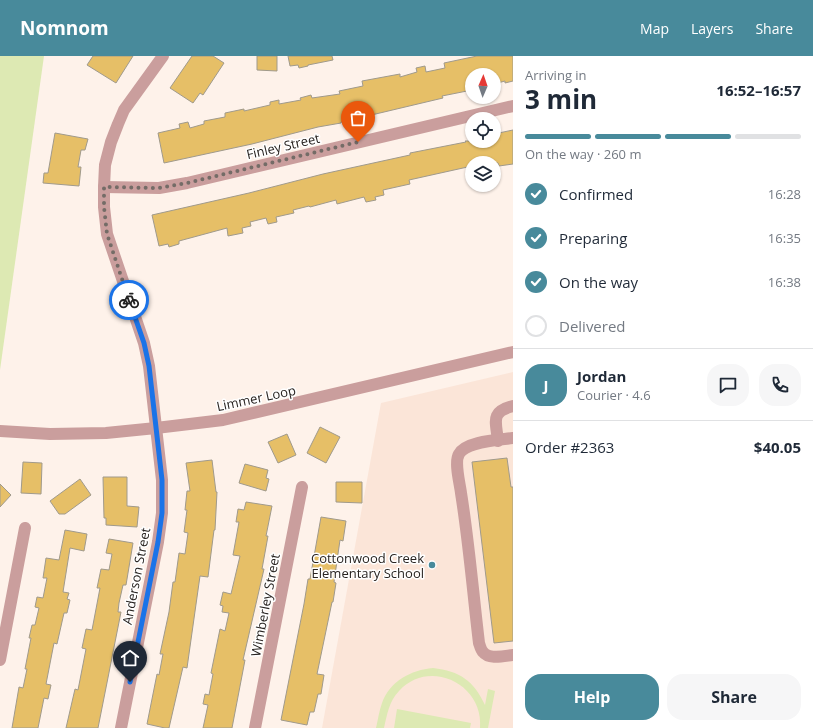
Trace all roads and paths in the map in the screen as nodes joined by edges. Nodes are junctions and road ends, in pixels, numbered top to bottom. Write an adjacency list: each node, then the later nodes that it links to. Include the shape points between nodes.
1 (163, 56): 3 (street, Anderson Street, via 124,110 105,165)
2 (513, 106): 3 (street, Finley Street, via 187,183 159,188)
3 (104, 187): 6 (street, Anderson Street, via 107,234 144,343)
4 (513, 352): 6 (street, Limmer Loop, via 239,416)
5 (513, 406): 9 (street, via 498,413)
6 (156, 428): 7 (street, Limmer Loop, via 106,433 50,434); 14 (street, Anderson Street, via 162,480 162,513)
7 (0, 431)
8 (513, 438): 9 (street)
9 (498, 441): 12 (street, via 464,448 458,455 457,463 478,643 488,656)
10 (302, 487): 15 (street, Wimberley Street)
11 (26, 528): 13 (street)
12 (513, 655)
13 (0, 660)
14 (121, 728)
15 (255, 728)

